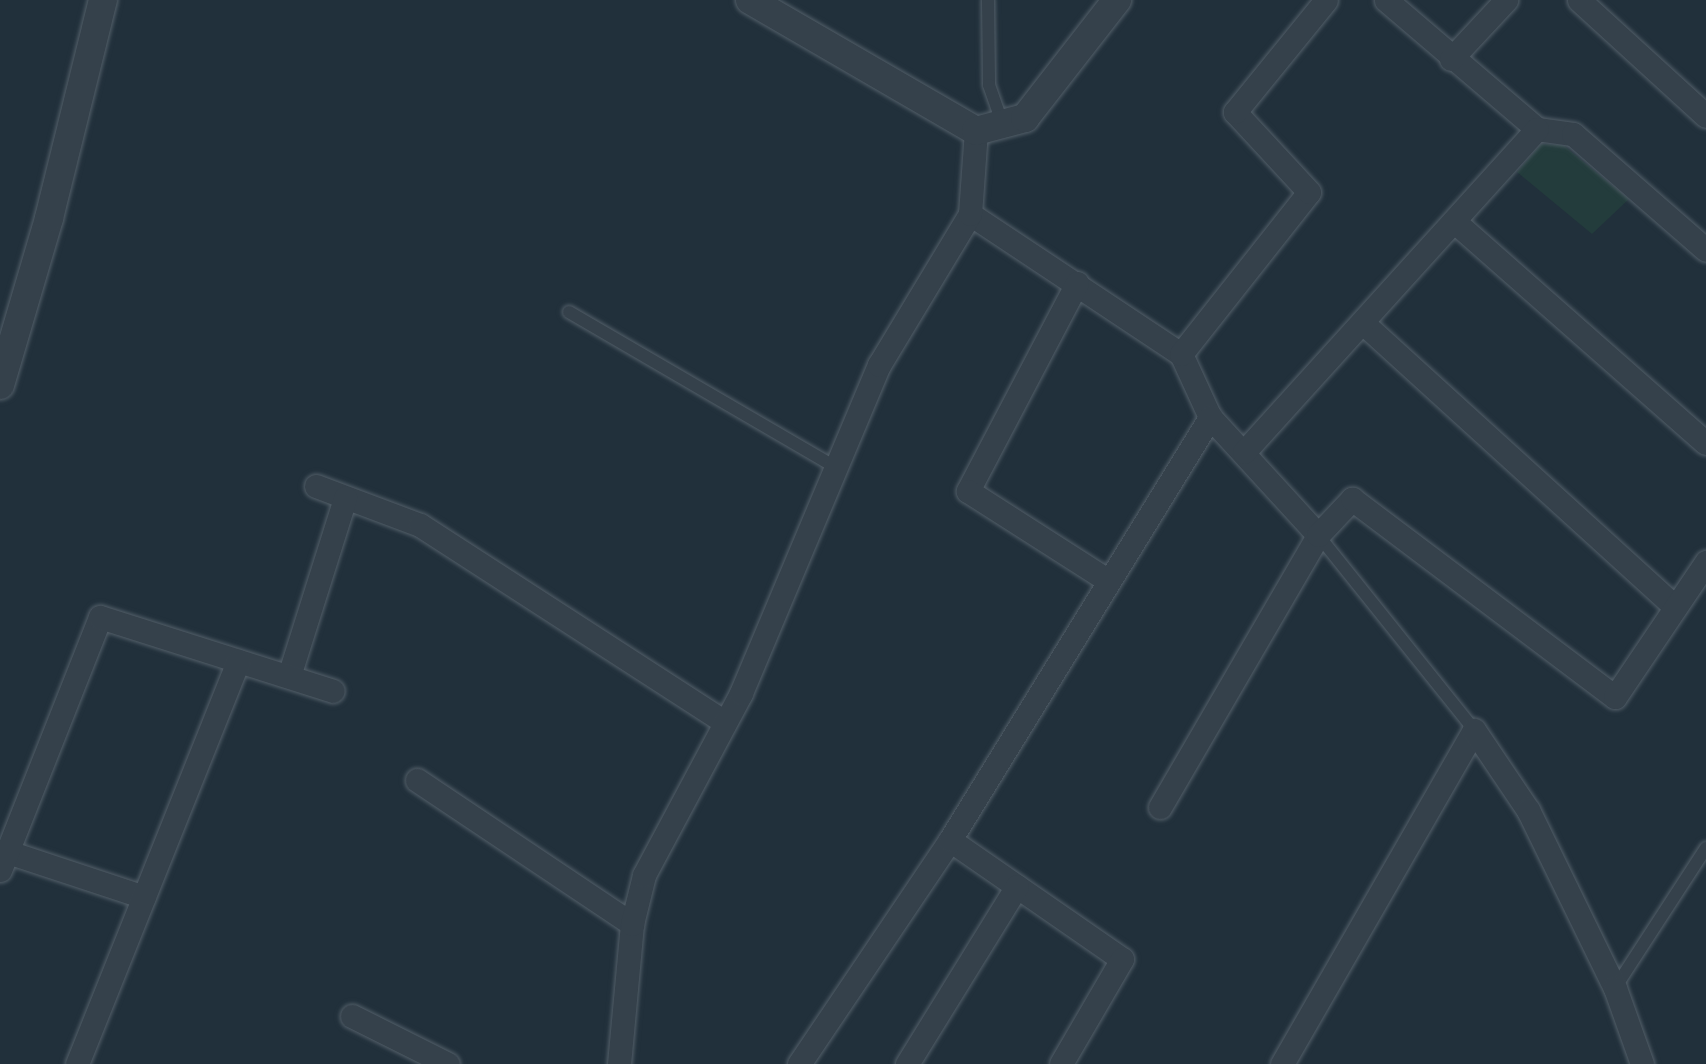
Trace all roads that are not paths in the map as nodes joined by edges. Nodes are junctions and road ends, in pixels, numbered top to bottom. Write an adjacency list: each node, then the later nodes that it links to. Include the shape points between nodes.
1 (103, 0): 20 (street, via 49,218)
2 (750, 0): 11 (street)
3 (988, 0): 11 (lane)
4 (1117, 0): 11 (street, via 1025,118)
5 (1326, 0): 19 (street, via 1235,112 1309,192)
6 (1386, 0): 9 (street)
7 (1506, 0): 9 (street)
8 (1579, 0): 10 (street)
9 (1451, 59): 12 (street)
10 (1706, 116)
11 (989, 128): 13 (street)
12 (1536, 129): 14 (street); 15 (street, via 1573,134)
13 (970, 214): 16 (street); 24 (street, via 879,365)
14 (1455, 222): 18 (street); 22 (street)
15 (1706, 250)
16 (1077, 283): 19 (street); 29 (street, via 968,491)
17 (569, 312): 24 (lane)
18 (1363, 323): 23 (street); 30 (street)
19 (1181, 354): 21 (street)
20 (0, 385)
21 (1210, 417): 23 (street); 29 (street)
22 (1706, 443)
23 (1244, 452): 27 (street)
24 (834, 466): 34 (street)
25 (316, 486): 26 (street)
26 (345, 498): 32 (street); 34 (street, via 420,524)
27 (1318, 535): 30 (street, via 1352,499 1615,697); 35 (lane); 37 (street)
28 (1706, 562): 30 (street)
29 (1107, 580): 38 (street)
30 (1675, 607)
31 (238, 661): 32 (street); 40 (street, via 100,617); 42 (street)
32 (289, 676): 33 (street)
33 (333, 691)
34 (725, 722): 43 (street, via 644,875)
35 (1474, 730): 44 (street, via 1528,810); 52 (street)
36 (416, 780): 43 (street)
37 (1160, 807)
38 (950, 840): 41 (street); 49 (street)
39 (1706, 848): 44 (lane)
40 (4, 861): 42 (street)
41 (1017, 886): 50 (street); 51 (street, via 1122,958)
42 (144, 897): 46 (street)
43 (632, 924): 48 (street)
44 (1615, 988): 53 (street)
45 (352, 1016): 47 (street)
46 (77, 1064)
47 (447, 1064)
48 (619, 1064)
49 (799, 1064)
50 (907, 1064)
51 (1061, 1064)
52 (1282, 1064)
53 (1642, 1064)

